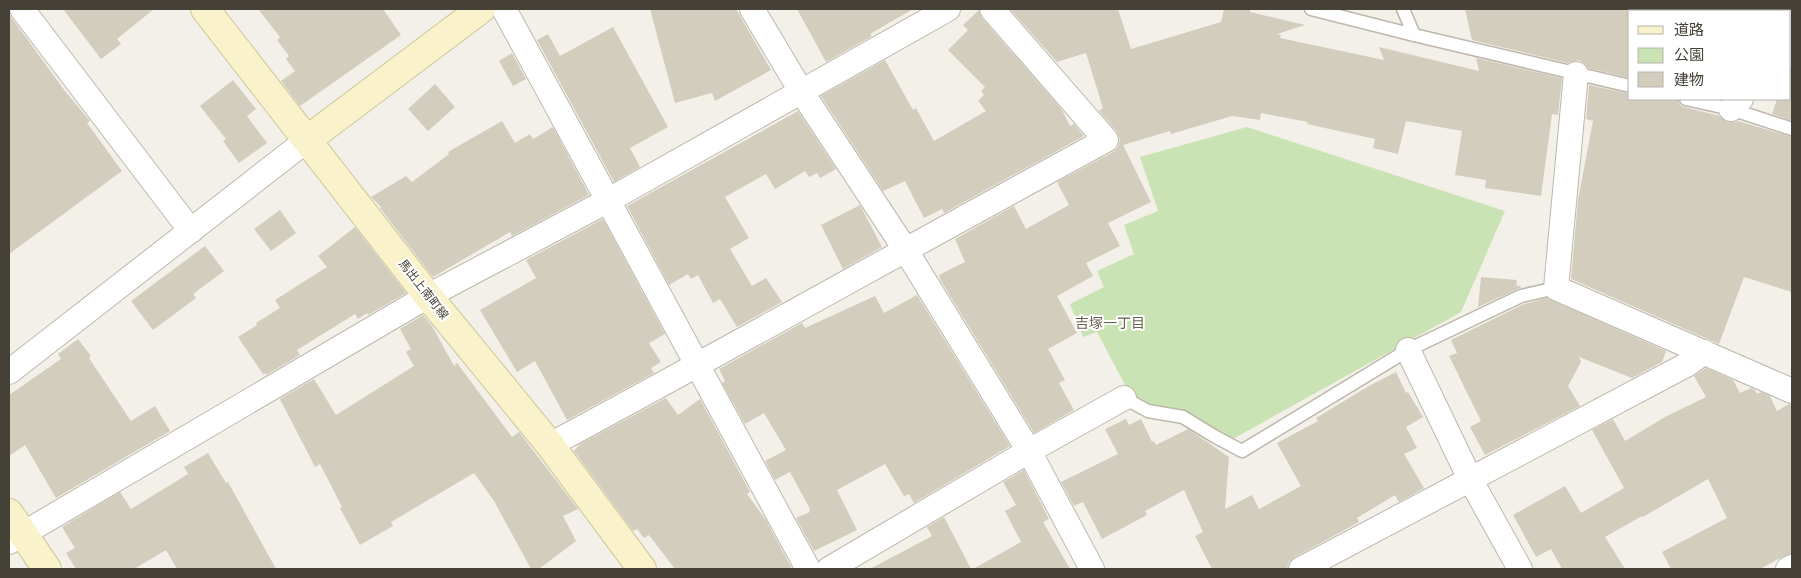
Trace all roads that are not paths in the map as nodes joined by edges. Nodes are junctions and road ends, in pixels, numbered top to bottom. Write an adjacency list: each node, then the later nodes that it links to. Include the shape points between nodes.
1 (22, 9): 19 (street)
2 (205, 9): 17 (main road, 馬出上南町線)
3 (481, 9): 17 (main road)
4 (504, 9): 18 (street)
5 (752, 9): 13 (street)
6 (948, 9): 13 (street)
7 (992, 9): 20 (street, via 1106,140)
8 (1311, 9): 10 (lane)
9 (1403, 9): 10 (lane)
10 (1414, 35): 11 (lane)
11 (1576, 74): 12 (lane); 21 (street)
12 (1628, 86)
13 (801, 92): 18 (street); 20 (street)
14 (1696, 100): 15 (lane)
15 (1736, 104): 16 (lane)
16 (1792, 129)
17 (307, 140): 19 (street); 22 (main road, 馬出上南町線)
18 (609, 200): 22 (street); 25 (street)
19 (191, 231): 26 (street)
20 (905, 249): 25 (street); 30 (street)
21 (1556, 288): 23 (lane, via 1521,296); 24 (street)
22 (428, 296): 29 (main road, 馬出上南町線); 32 (street)
23 (1408, 350): 28 (lane, via 1242,451 1183,417 1148,411); 31 (street)
24 (1704, 352): 27 (street); 31 (street, via 1688,364)
25 (697, 367): 29 (street); 36 (street)
26 (9, 372)
27 (1792, 390)
28 (1124, 398): 30 (street)
29 (550, 445): 35 (main road, 馬出上南町線)
30 (1029, 451): 37 (street); 38 (street)
31 (1470, 479): 39 (street); 40 (street)
32 (13, 530): 34 (main road)
33 (1792, 567): 41 (street)
34 (47, 569)
35 (642, 569)
36 (808, 569)
37 (829, 569)
38 (1092, 569)
39 (1301, 569)
40 (1520, 569)
41 (1788, 569)

